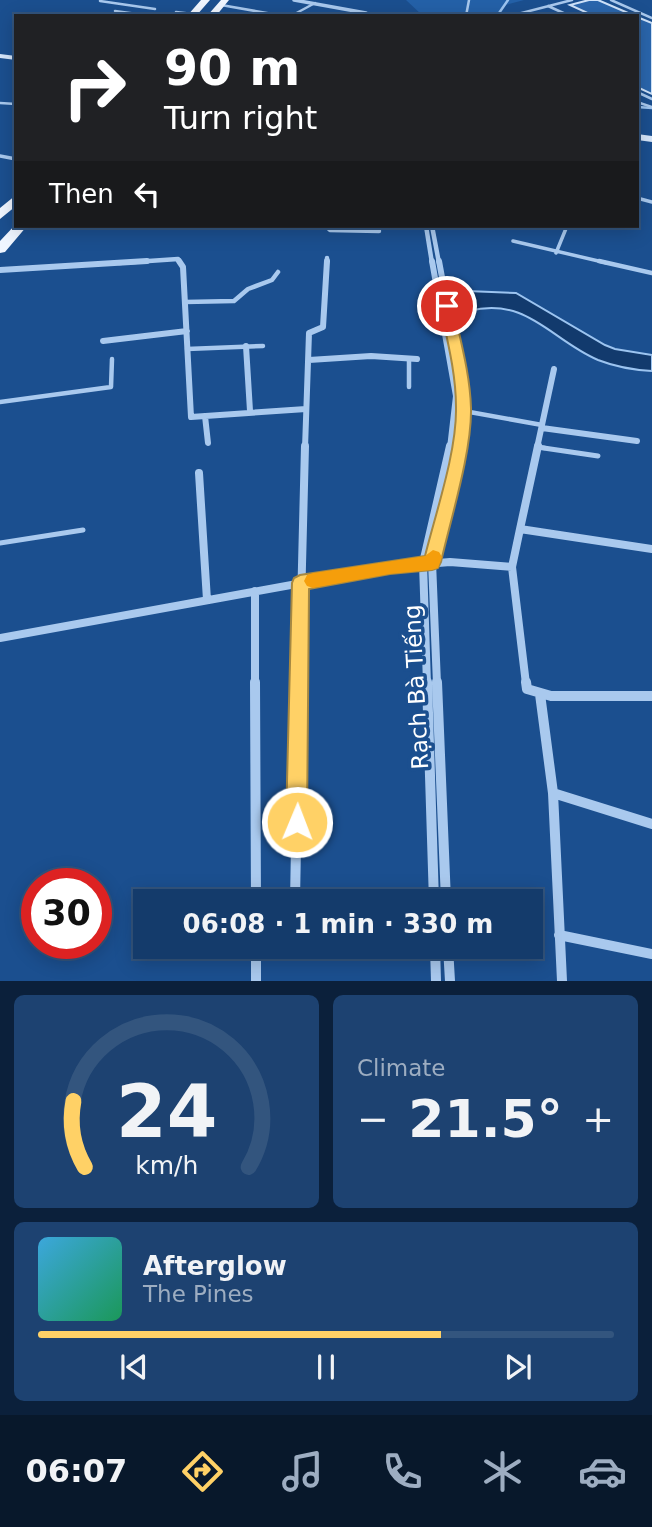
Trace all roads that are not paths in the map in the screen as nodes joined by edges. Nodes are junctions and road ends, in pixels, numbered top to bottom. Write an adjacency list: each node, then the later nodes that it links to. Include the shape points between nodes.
1 (206, 0): 15 (main road)
2 (294, 0): 7 (street)
3 (572, 0): 8 (lane)
4 (611, 0): 20 (lane)
5 (100, 1): 9 (lane)
6 (223, 2): 16 (lane)
7 (312, 2): 12 (street); 17 (lane)
8 (548, 6): 18 (lane); 19 (lane)
9 (155, 9)
10 (116, 11): 13 (lane)
11 (176, 12): 14 (lane)
12 (366, 13)
13 (138, 14)
14 (187, 14)
15 (193, 14)
16 (275, 14)
17 (294, 14)
18 (518, 14)
19 (565, 14)
20 (651, 17)
21 (0, 156): 22 (lane)
22 (14, 157)
23 (14, 190): 25 (main road)
24 (14, 200): 26 (main road)
25 (0, 204)
26 (0, 215)
27 (14, 221): 34 (main road)
28 (19, 228): 36 (main road)
29 (328, 228): 33 (street)
30 (426, 228): 68 (street, Rạch Bà Tiếng, via 456,396 454,429)
31 (432, 228): 56 (street, Rạch Bà Tiếng)
32 (567, 228): 37 (lane)
33 (379, 231)
34 (0, 236)
35 (513, 241): 37 (lane)
36 (0, 249)
37 (556, 253): 41 (lane)
38 (327, 258): 50 (street, via 323,327 309,333)
39 (0, 270): 42 (street, via 172,257 182,261)
40 (278, 272): 42 (lane, via 277,277 250,288 234,301)
41 (652, 273)
42 (185, 302): 43 (street)
43 (187, 331): 44 (street); 47 (street)
44 (103, 341)
45 (246, 346): 46 (lane); 47 (lane); 55 (street)
46 (263, 346)
47 (187, 349): 57 (street, via 191,417)
48 (112, 359): 53 (lane, via 111,387)
49 (413, 359): 50 (street); 52 (lane)
50 (309, 360): 54 (street)
51 (554, 369): 58 (street)
52 (409, 387)
53 (0, 402)
54 (306, 409): 55 (street); 70 (street)
55 (250, 411): 57 (street)
56 (464, 411): 58 (lane); 68 (street, Rạch Bà Tiếng)
57 (205, 416): 60 (street)
58 (542, 426): 59 (street); 61 (street)
59 (637, 441)
60 (208, 443)
61 (537, 447): 62 (lane); 64 (street)
62 (598, 456)
63 (199, 473): 72 (street)
64 (520, 529): 67 (street); 69 (street)
65 (83, 530): 66 (lane)
66 (0, 543)
67 (652, 549)
68 (427, 563): 69 (street); 70 (street); 80 (street, Rạch Bà Tiếng); 81 (street, Rạch Bà Tiếng)
69 (512, 567): 74 (street, via 527,689)
70 (300, 583): 71 (street); 79 (street)
71 (255, 592): 72 (street); 78 (street)
72 (206, 600): 73 (street)
73 (0, 638)
74 (540, 694): 75 (street); 76 (street)
75 (652, 696)
76 (553, 793): 77 (street); 82 (street)
77 (652, 824)
78 (256, 889)
79 (295, 889)
80 (433, 889)
81 (445, 889)
82 (559, 935): 83 (street); 90 (street)
83 (652, 954)
84 (256, 959): 87 (street)
85 (435, 959): 88 (street)
86 (449, 959): 89 (street)
87 (256, 981)
88 (436, 981)
89 (450, 981)
90 (562, 981)

